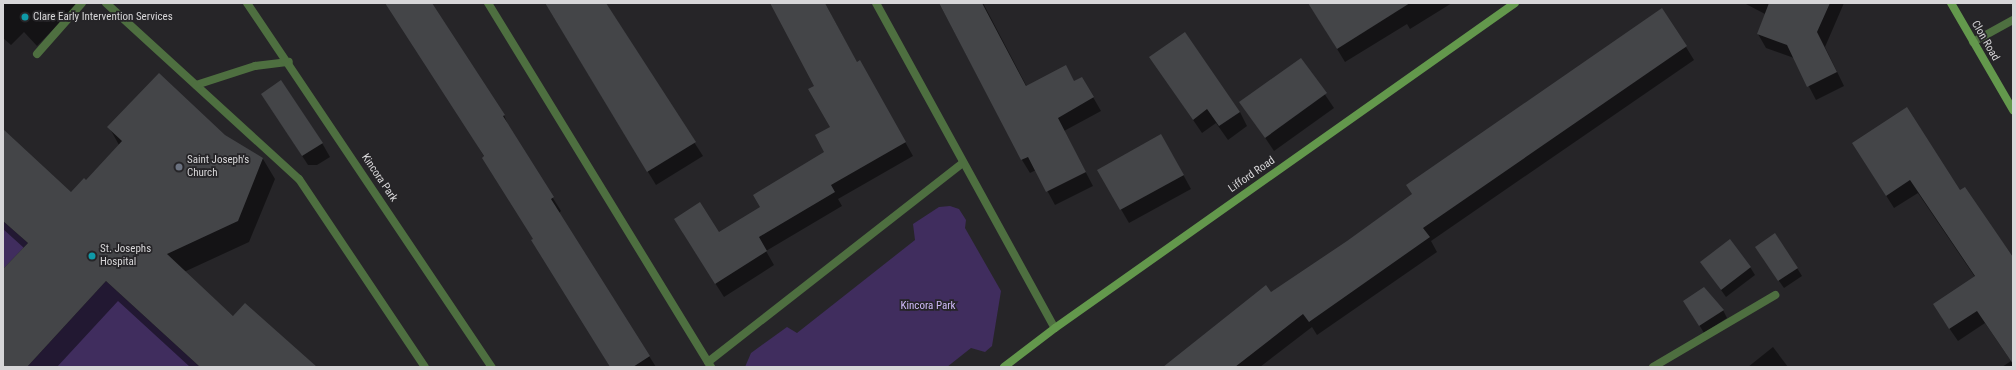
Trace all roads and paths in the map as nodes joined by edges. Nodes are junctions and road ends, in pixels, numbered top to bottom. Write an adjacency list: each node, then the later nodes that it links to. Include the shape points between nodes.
1 (82, 3): 10 (street)
2 (106, 3): 12 (street)
3 (247, 3): 11 (street, Kincora Park)
4 (488, 3): 17 (street)
5 (876, 3): 14 (street)
6 (1515, 3): 16 (main road, Lifford Road)
7 (1951, 3): 9 (main road, Clon Road)
8 (2013, 20): 9 (street)
9 (1973, 42): 13 (main road, Clon Road)
10 (37, 54)
11 (289, 62): 12 (street, via 255,66); 19 (street, Kincora Park)
12 (196, 85): 18 (street, via 299,179)
13 (2013, 110)
14 (963, 163): 16 (street); 17 (street)
15 (1775, 295): 21 (street)
16 (1055, 328): 20 (main road, Lifford Road)
17 (710, 364)
18 (426, 367)
19 (492, 367)
20 (1004, 367)
21 (1653, 367)

